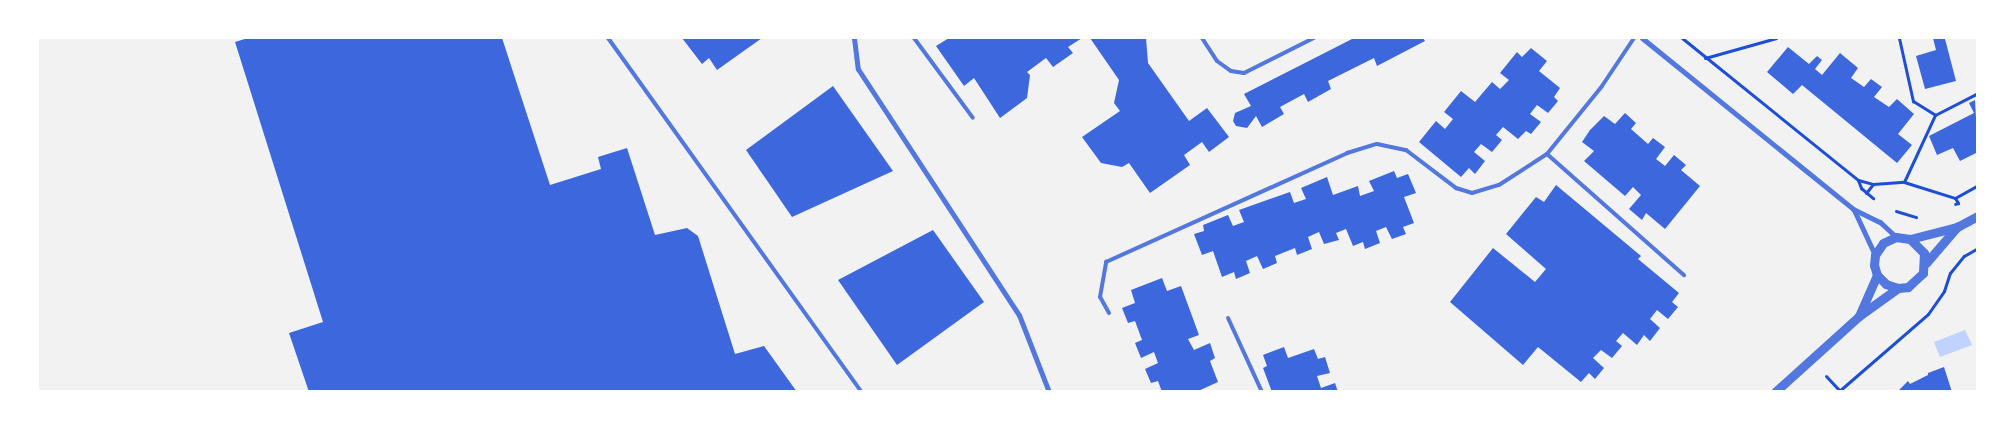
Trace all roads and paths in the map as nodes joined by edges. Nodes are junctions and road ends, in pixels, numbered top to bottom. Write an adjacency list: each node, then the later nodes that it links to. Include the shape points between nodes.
1 (608, 38): 42 (lane)
2 (854, 38): 43 (street, via 858,69 1019,315)
3 (914, 38): 14 (lane)
4 (1202, 38): 5 (lane, via 1217,61 1231,71 1244,72)
5 (1314, 38)
6 (1634, 38): 15 (lane, via 1602,86)
7 (1642, 38): 25 (street)
8 (1682, 38): 11 (path)
9 (1776, 38): 11 (path)
10 (1899, 38): 13 (path, via 1914,101)
11 (1705, 58): 16 (path)
12 (1978, 93): 13 (path)
13 (1936, 115): 17 (path)
14 (973, 118)
15 (1547, 154): 34 (lane); 37 (lane, via 1499,185 1472,193 1456,188 1406,150 1378,144 1346,153 1106,262 1100,297)
16 (1858, 180): 18 (path); 20 (path, via 1860,188)
17 (1904, 182): 18 (path); 21 (path)
18 (1873, 184): 20 (path)
19 (1978, 185): 21 (path)
20 (1866, 192): 22 (path); 25 (path)
21 (1955, 198): 23 (path, via 1958,203)
22 (1877, 200)
23 (1951, 206)
24 (1890, 208): 26 (path, via 1917,217)
25 (1853, 209): 29 (street, via 1880,222); 32 (street)
26 (1925, 216)
27 (1978, 216): 28 (street)
28 (1957, 227): 30 (street); 33 (street)
29 (1896, 237): 30 (street); 32 (street, via 1883,243)
30 (1910, 239): 33 (street, via 1918,244)
31 (1978, 248): 41 (path, via 1964,256 1950,273 1944,291 1928,314)
32 (1875, 255): 35 (street)
33 (1926, 262): 36 (street, via 1917,281)
34 (1684, 275)
35 (1877, 275): 36 (street, via 1886,284); 38 (street)
36 (1898, 288): 38 (street)
37 (1109, 313)
38 (1859, 316): 45 (street)
39 (1228, 318): 44 (lane)
40 (1826, 376): 41 (path)
41 (1839, 391)
42 (861, 392)
43 (1049, 392)
44 (1262, 392)
45 (1775, 392)

